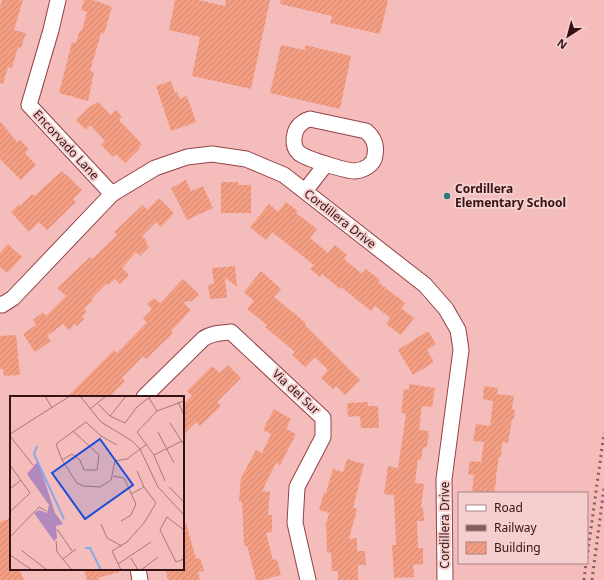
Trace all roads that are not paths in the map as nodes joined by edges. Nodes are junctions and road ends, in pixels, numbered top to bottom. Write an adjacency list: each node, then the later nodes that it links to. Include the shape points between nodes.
1 (58, 0): 4 (street, Encorvado Lane, via 29,105)
2 (326, 164): 2 (street, via 354,171 367,168 375,158 376,148 372,136 366,131 310,119 302,123 296,129 294,144 298,152); 3 (street)
3 (305, 191): 4 (street, Cordillera Drive, via 284,175 246,159 212,154 187,157 155,168); 10 (street, Cordillera Drive, via 425,284 446,309 458,330 461,350 444,479)
4 (112, 194): 5 (street, Cordillera Drive, via 13,298)
5 (1, 305)
6 (145, 396): 9 (street, Via del Sur, via 208,335 231,332 323,418 323,437 297,487 295,523)
7 (138, 570): 8 (street)
8 (140, 580)
9 (308, 580)
10 (445, 580)

